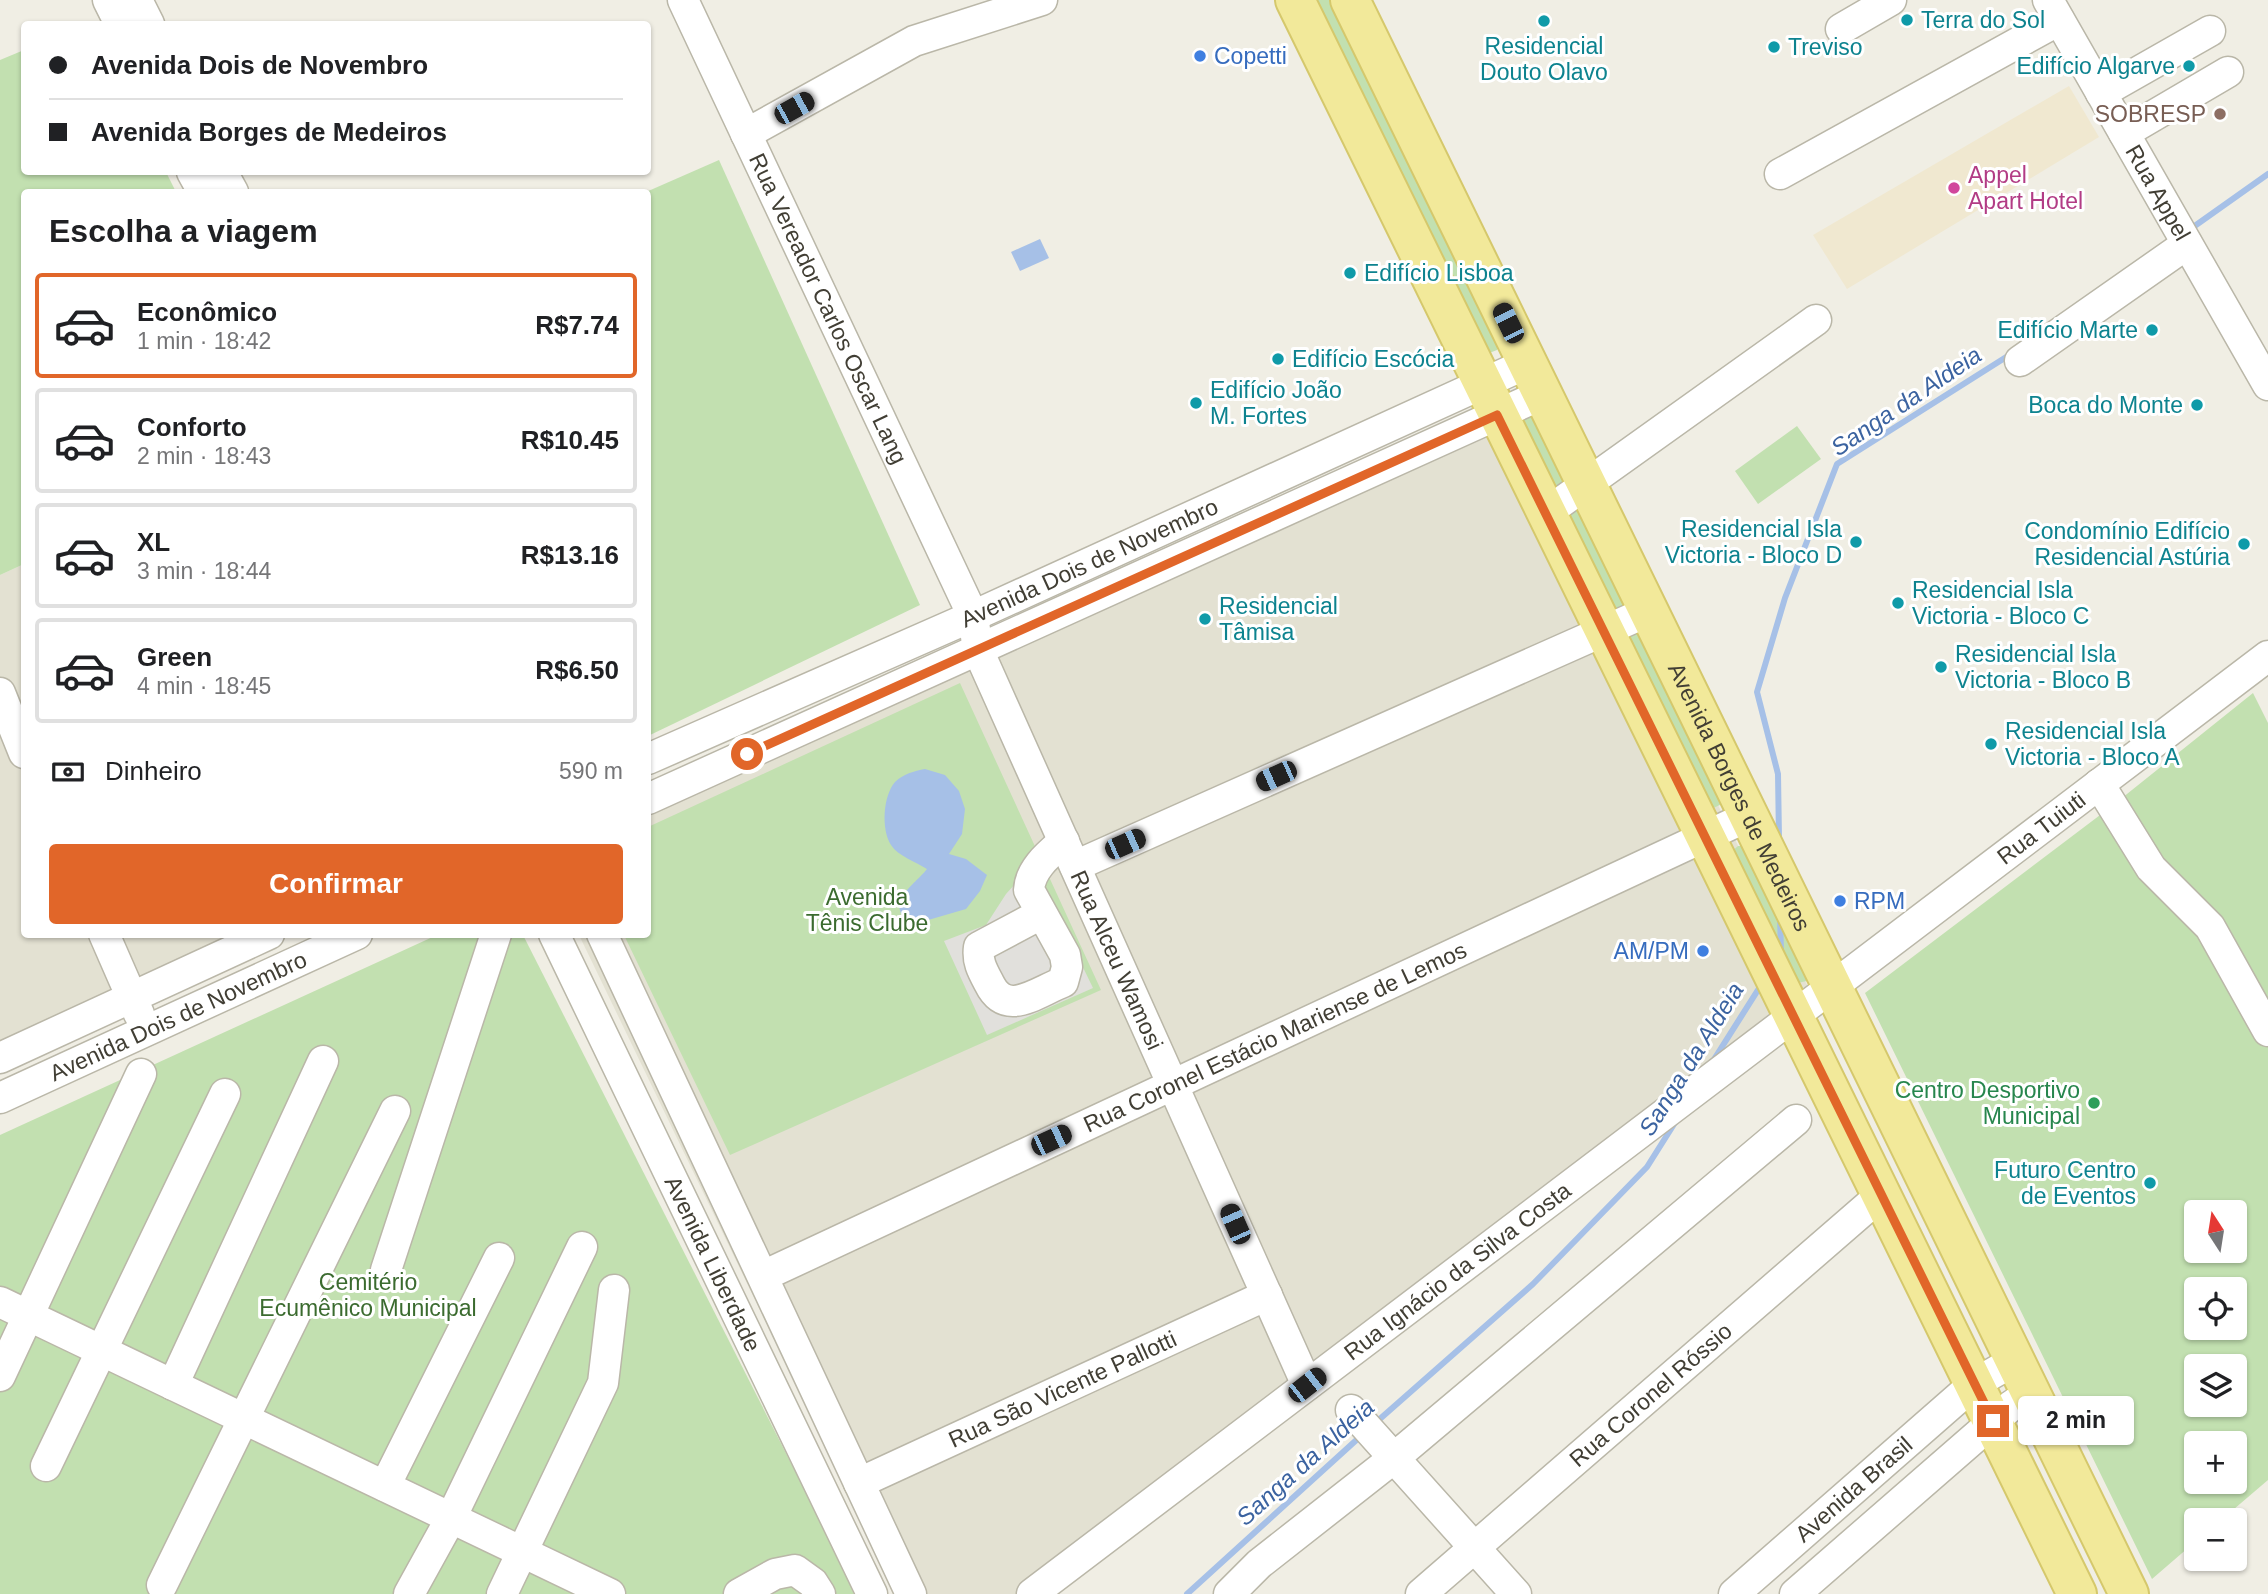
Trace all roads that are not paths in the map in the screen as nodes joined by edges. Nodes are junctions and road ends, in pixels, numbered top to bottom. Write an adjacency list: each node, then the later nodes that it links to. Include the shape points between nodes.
1 (108, 0): 9 (street)
2 (137, 0): 10 (street)
3 (683, 0): 16 (street, Rua Vereador Carlos Oscar Lang)
4 (1042, 0): 16 (street, via 914,41)
5 (1294, 0): 23 (main road, Avenida Borges de Medeiros)
6 (1350, 0): 21 (main road, Avenida Borges de Medeiros)
7 (1891, 0): 11 (street)
8 (2053, 10): 14 (street, Rua Appel); 17 (street)
9 (118, 21)
10 (148, 21)
11 (1841, 29)
12 (2210, 31): 14 (street)
13 (2228, 72): 15 (street)
14 (2101, 93): 15 (street, Rua Appel)
15 (2124, 133): 18 (street, Rua Appel)
16 (746, 134): 27 (street, Rua Vereador Carlos Oscar Lang)
17 (1780, 174)
18 (2187, 244): 20 (street); 22 (street, Rua Appel)
19 (1816, 320): 24 (street)
20 (2020, 361)
21 (1536, 379): 23 (street, Avenida Dois de Novembro); 24 (main road, Avenida Borges de Medeiros)
22 (2268, 385)
23 (1490, 400): 25 (main road, Avenida Borges de Medeiros); 27 (street, Avenida Dois de Novembro); 29 (street, Avenida Dois de Novembro)
24 (1587, 484): 25 (street); 26 (main road, Avenida Borges de Medeiros)
25 (1546, 513): 28 (main road, Avenida Borges de Medeiros)
26 (1649, 611): 28 (street); 38 (main road, Avenida Borges de Medeiros)
27 (973, 617): 29 (street, Rua Vereador Carlos Oscar Lang); 34 (street, Avenida Dois de Novembro)
28 (1603, 631): 39 (main road, Avenida Borges de Medeiros); 40 (street)
29 (978, 650): 37 (street, Avenida Dois de Novembro); 40 (street, Rua Alceu Wamosi)
30 (2268, 656): 36 (street, Rua Tuiuti)
31 (0, 693): 32 (street)
32 (21, 746)
33 (21, 754): 35 (street)
34 (651, 758)
35 (0, 765)
36 (2099, 784): 49 (street, Rua Tuiuti); 51 (street, via 2151,868 2210,927)
37 (651, 798)
38 (1749, 816): 39 (street, Rua Coronel Estácio Mariense de Lemos); 49 (main road, Avenida Borges de Medeiros)
39 (1705, 836): 49 (main road, Avenida Borges de Medeiros); 55 (street, Rua Coronel Estácio Mariense de Lemos)
40 (1069, 853): 41 (street, via 1050,853 1030,879 1029,890); 55 (street, Rua Alceu Wamosi)
41 (1041, 914)
42 (106, 938): 48 (street)
43 (261, 938): 48 (street, Avenida Dois de Novembro)
44 (348, 938): 50 (street, Avenida Dois de Novembro)
45 (495, 938): 64 (street)
46 (556, 938): 93 (street, Avenida Liberdade)
47 (604, 938): 65 (street, Avenida Liberdade)
48 (132, 998): 50 (street); 52 (street, Avenida Dois de Novembro)
49 (1813, 1000): 60 (main road, Avenida Borges de Medeiros); 61 (main road, Avenida Borges de Medeiros); 75 (street, Rua Ignácio da Silva Costa)
50 (146, 1031): 57 (street, Avenida Dois de Novembro)
51 (2268, 1031)
52 (0, 1058)
53 (323, 1061): 74 (street)
54 (141, 1074): 69 (street)
55 (1172, 1084): 65 (street, Rua Coronel Estácio Mariense de Lemos); 67 (street, Rua Alceu Wamosi)
56 (225, 1094): 70 (street)
57 (0, 1098)
58 (395, 1111): 77 (street)
59 (1796, 1120): 79 (street)
60 (1923, 1173): 61 (main road); 72 (main road, Avenida Borges de Medeiros)
61 (1881, 1195): 73 (main road, Avenida Borges de Medeiros); 84 (street, Rua Coronel Róssio)
62 (582, 1247): 83 (street)
63 (499, 1258): 82 (street)
64 (386, 1270)
65 (763, 1276): 81 (street, Avenida Liberdade)
66 (614, 1290): 85 (street, via 603,1383)
67 (1266, 1294): 75 (street, Rua Alceu Wamosi); 81 (street, Rua São Vicente Pallotti)
68 (0, 1302): 69 (street)
69 (28, 1316): 70 (street); 71 (street)
70 (102, 1351): 74 (street); 80 (street)
71 (0, 1376)
72 (2022, 1377): 73 (street, Avenida Brasil); 78 (street, Avenida Brasil, via 2011,1405); 87 (main road, Avenida Borges de Medeiros)
73 (1974, 1384): 78 (main road, Avenida Borges de Medeiros); 99 (street, Avenida Brasil)
74 (173, 1385): 77 (street)
75 (1307, 1385): 95 (street, Rua Ignácio da Silva Costa)
76 (1352, 1410): 79 (street)
77 (244, 1419): 82 (street); 86 (street)
78 (1993, 1421): 100 (street, Avenida Brasil); 101 (main road, Avenida Borges de Medeiros)
79 (1394, 1458): 84 (street); 96 (street, via 1259,1563)
80 (46, 1466)
81 (859, 1483): 94 (street, Avenida Liberdade)
82 (385, 1486): 83 (street)
83 (451, 1518): 85 (street); 88 (street)
84 (1474, 1547): 97 (street, Rua Coronel Róssio); 98 (street)
85 (522, 1552): 89 (street); 90 (street)
86 (162, 1585)
87 (2118, 1591)
88 (409, 1594)
89 (502, 1594)
90 (610, 1594)
91 (739, 1594): 92 (street, via 775,1574 795,1570)
92 (820, 1594)
93 (872, 1594)
94 (911, 1594)
95 (1031, 1594)
96 (1229, 1594)
97 (1422, 1594)
98 (1516, 1594)
99 (1734, 1594)
100 (1795, 1594)
101 (2077, 1594)

